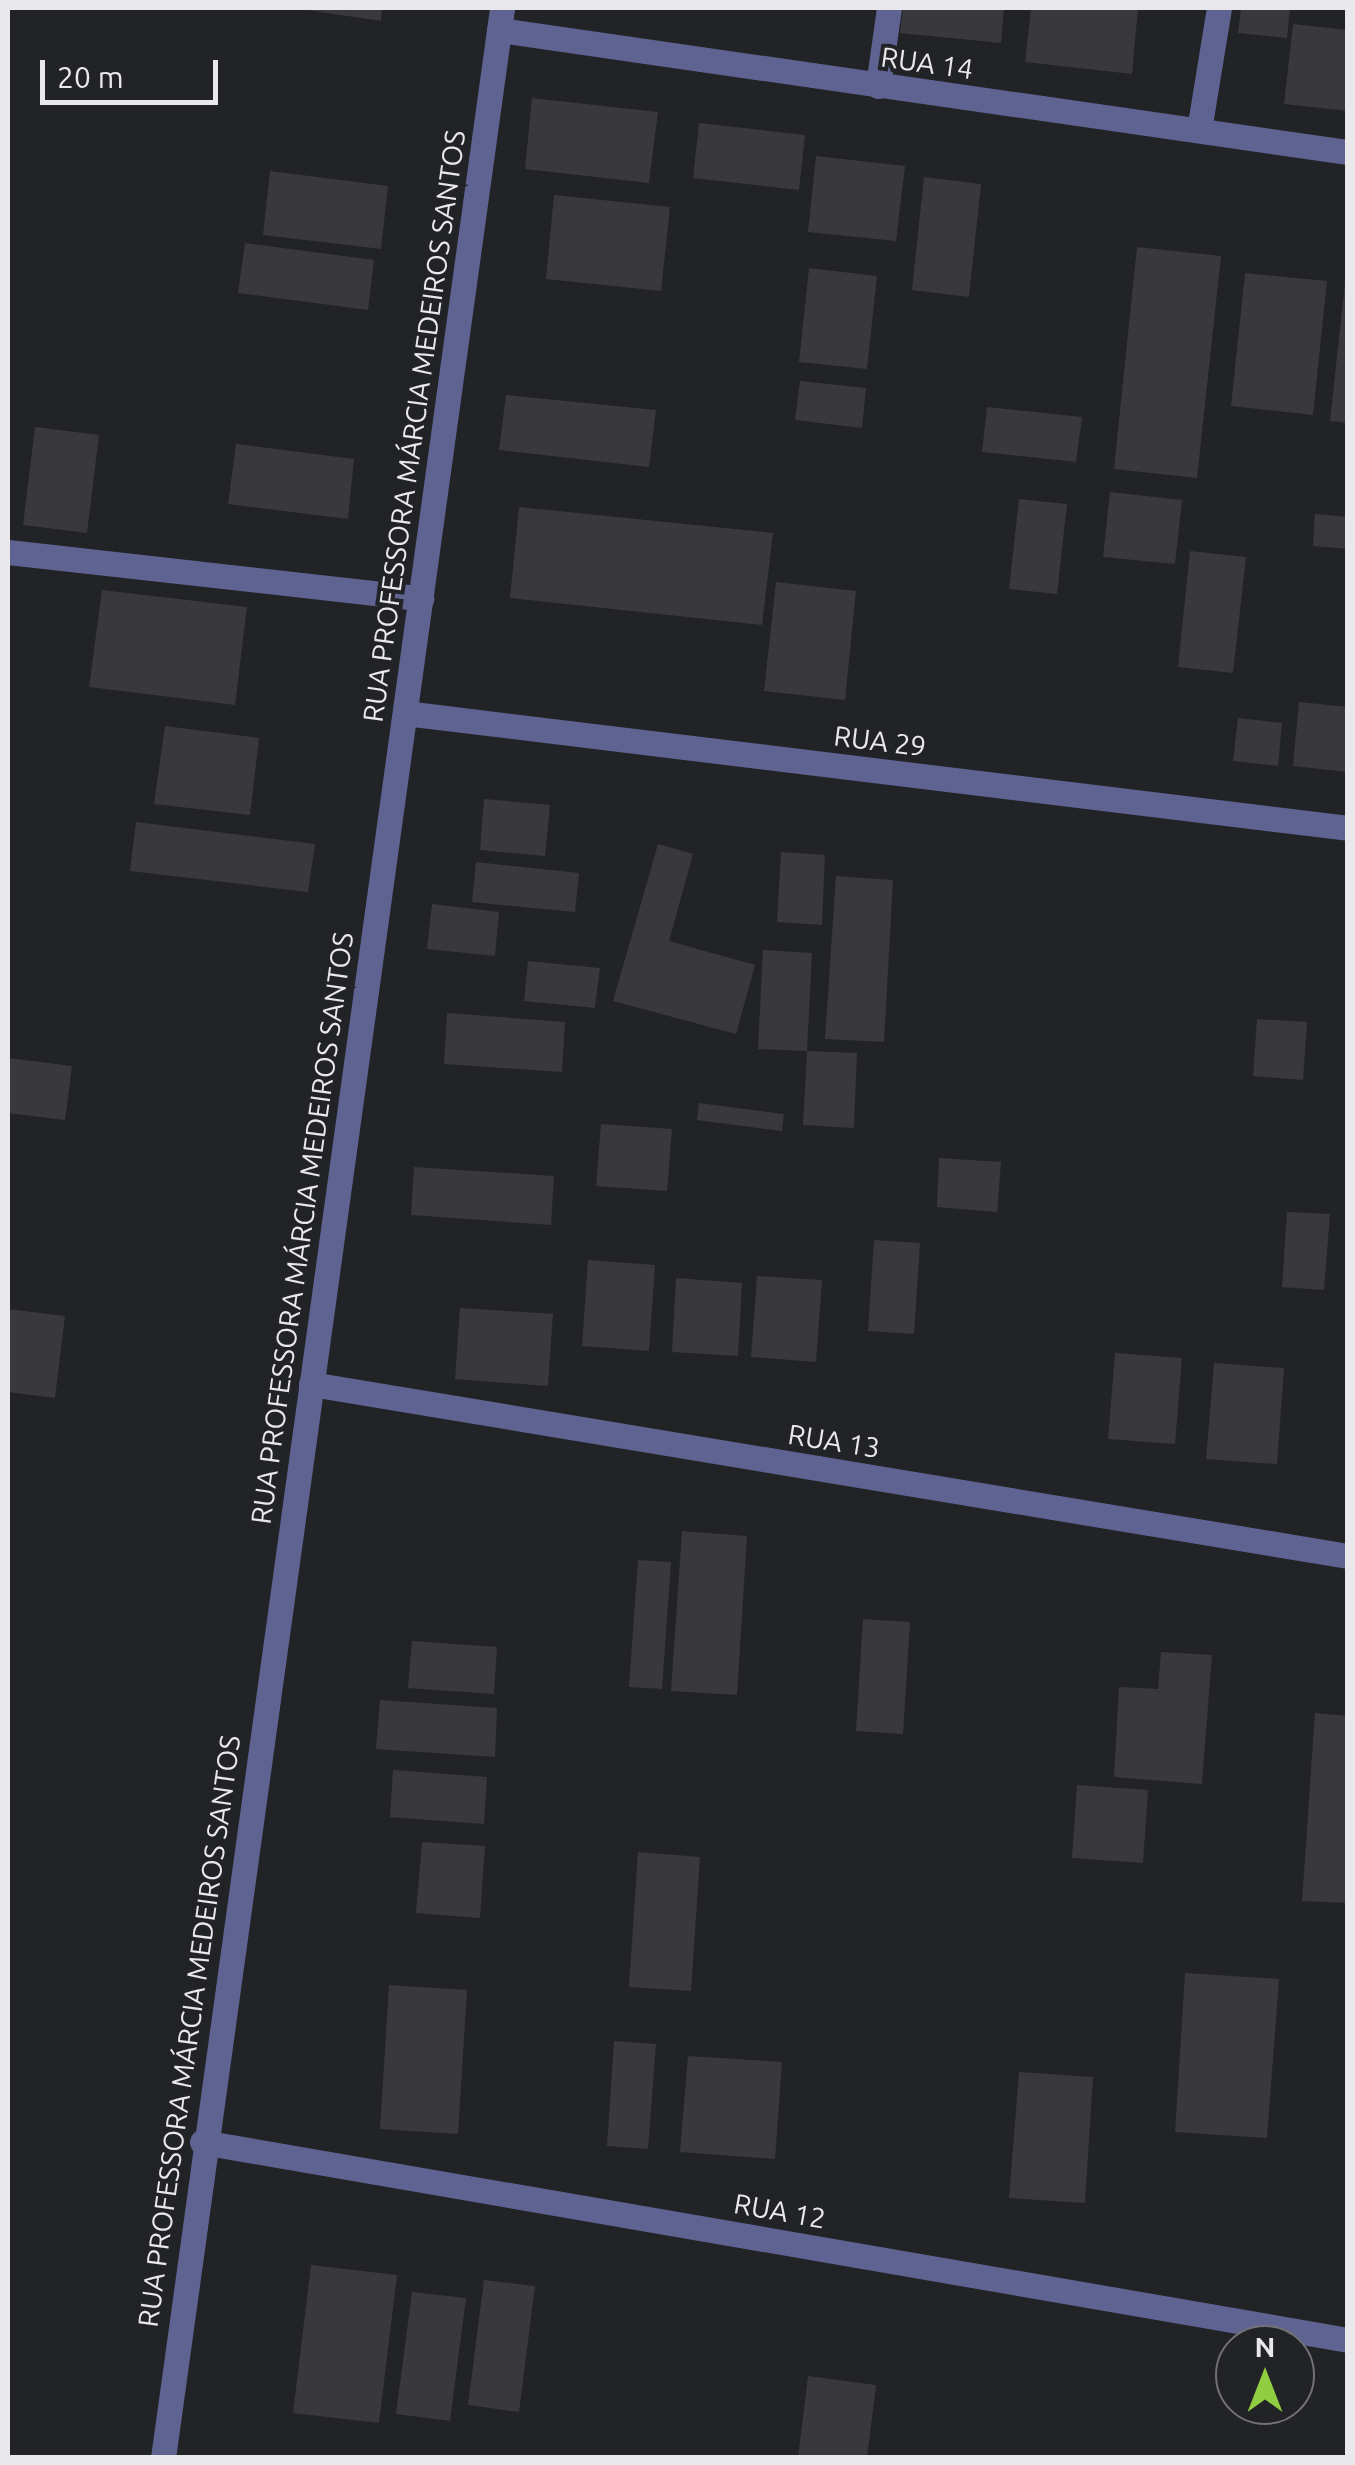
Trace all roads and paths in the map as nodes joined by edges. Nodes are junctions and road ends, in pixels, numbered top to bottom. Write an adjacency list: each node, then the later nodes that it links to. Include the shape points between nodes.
1 (889, 8): 4 (street)
2 (1218, 8): 5 (street)
3 (500, 18): 4 (street, RUA 14); 8 (street, RUA PROFESSORA MÁRCIA MEDEIROS SANTOS)
4 (878, 86): 5 (street, RUA 14)
5 (1200, 130): 6 (street, RUA 14)
6 (1348, 152)
7 (8, 552): 8 (street)
8 (421, 598): 9 (street, RUA PROFESSORA MÁRCIA MEDEIROS SANTOS)
9 (405, 713): 10 (street, RUA 29); 11 (street, RUA PROFESSORA MÁRCIA MEDEIROS SANTOS)
10 (1348, 828)
11 (311, 1384): 12 (street, RUA 13); 13 (street, RUA PROFESSORA MÁRCIA MEDEIROS SANTOS)
12 (1348, 1556)
13 (202, 2142): 14 (street, RUA 12); 15 (street, RUA PROFESSORA MÁRCIA MEDEIROS SANTOS)
14 (1348, 2340)
15 (162, 2458)

